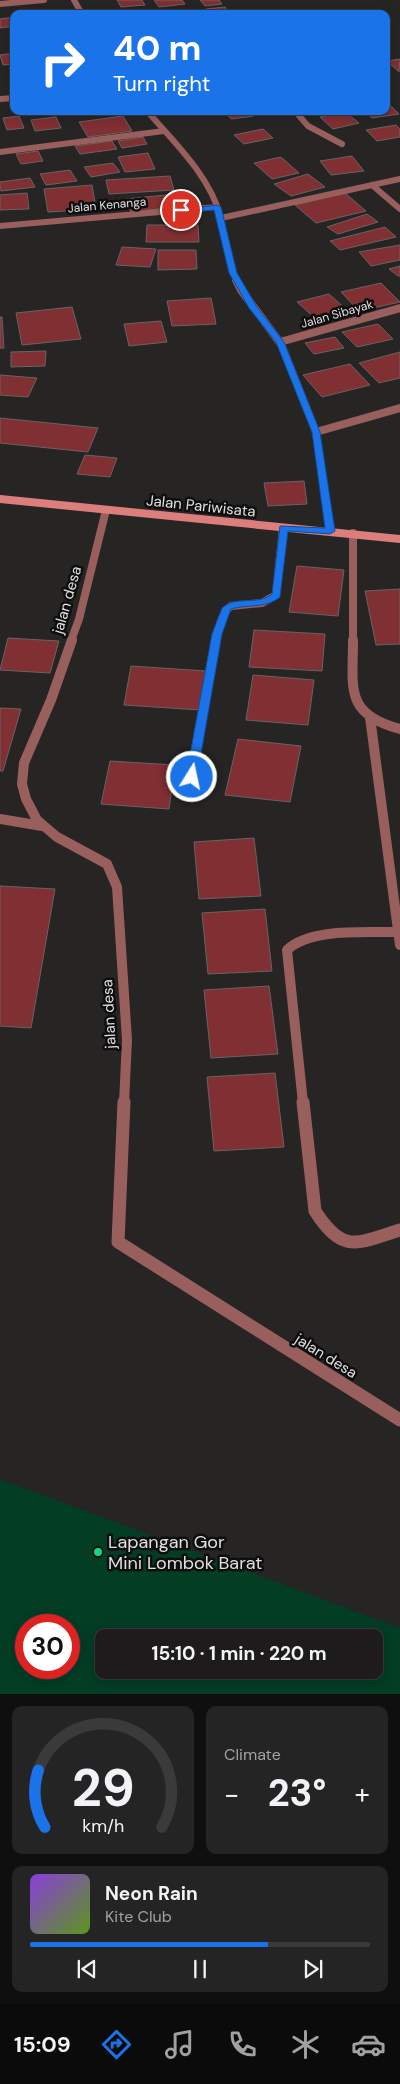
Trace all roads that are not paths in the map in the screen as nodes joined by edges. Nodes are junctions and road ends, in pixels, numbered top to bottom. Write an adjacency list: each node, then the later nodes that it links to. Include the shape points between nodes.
1 (44, 0): 2 (street)
2 (0, 4)
3 (150, 115): 5 (street)
4 (298, 115): 6 (street, via 308,126)
5 (164, 131): 7 (street); 10 (street, via 200,175)
6 (342, 144)
7 (0, 152)
8 (400, 179): 9 (street)
9 (372, 185): 11 (street); 12 (street)
10 (217, 207): 12 (street); 13 (street, Jalan Kenanga)
11 (400, 209)
12 (221, 218): 15 (street, via 233,273 253,308)
13 (0, 226)
14 (400, 308): 15 (street, Jalan Sibayak)
15 (280, 342): 17 (street)
16 (400, 408): 17 (street)
17 (316, 432): 21 (street)
18 (0, 499): 19 (main road, Jalan Pariwisata)
19 (106, 510): 20 (main road, Jalan Pariwisata); 28 (street, jalan desa, via 79,619 51,700 24,763 22,784 26,799)
20 (283, 528): 21 (main road, Jalan Pariwisata); 26 (street, via 276,594 262,603 231,606 223,615)
21 (330, 531): 22 (main road, Jalan Pariwisata)
22 (353, 533): 23 (main road, Jalan Pariwisata); 24 (street, via 351,688 356,702)
23 (400, 539)
24 (370, 717): 25 (street); 29 (street)
25 (400, 729)
26 (192, 777)
27 (0, 819): 28 (street)
28 (42, 826): 32 (street, jalan desa, via 107,864 117,887 127,1040 118,1242)
29 (399, 932): 30 (street); 31 (street, via 310,936 290,944 287,950 315,1211 326,1230 339,1241 356,1243)
30 (400, 945)
31 (400, 1230)
32 (400, 1420)

